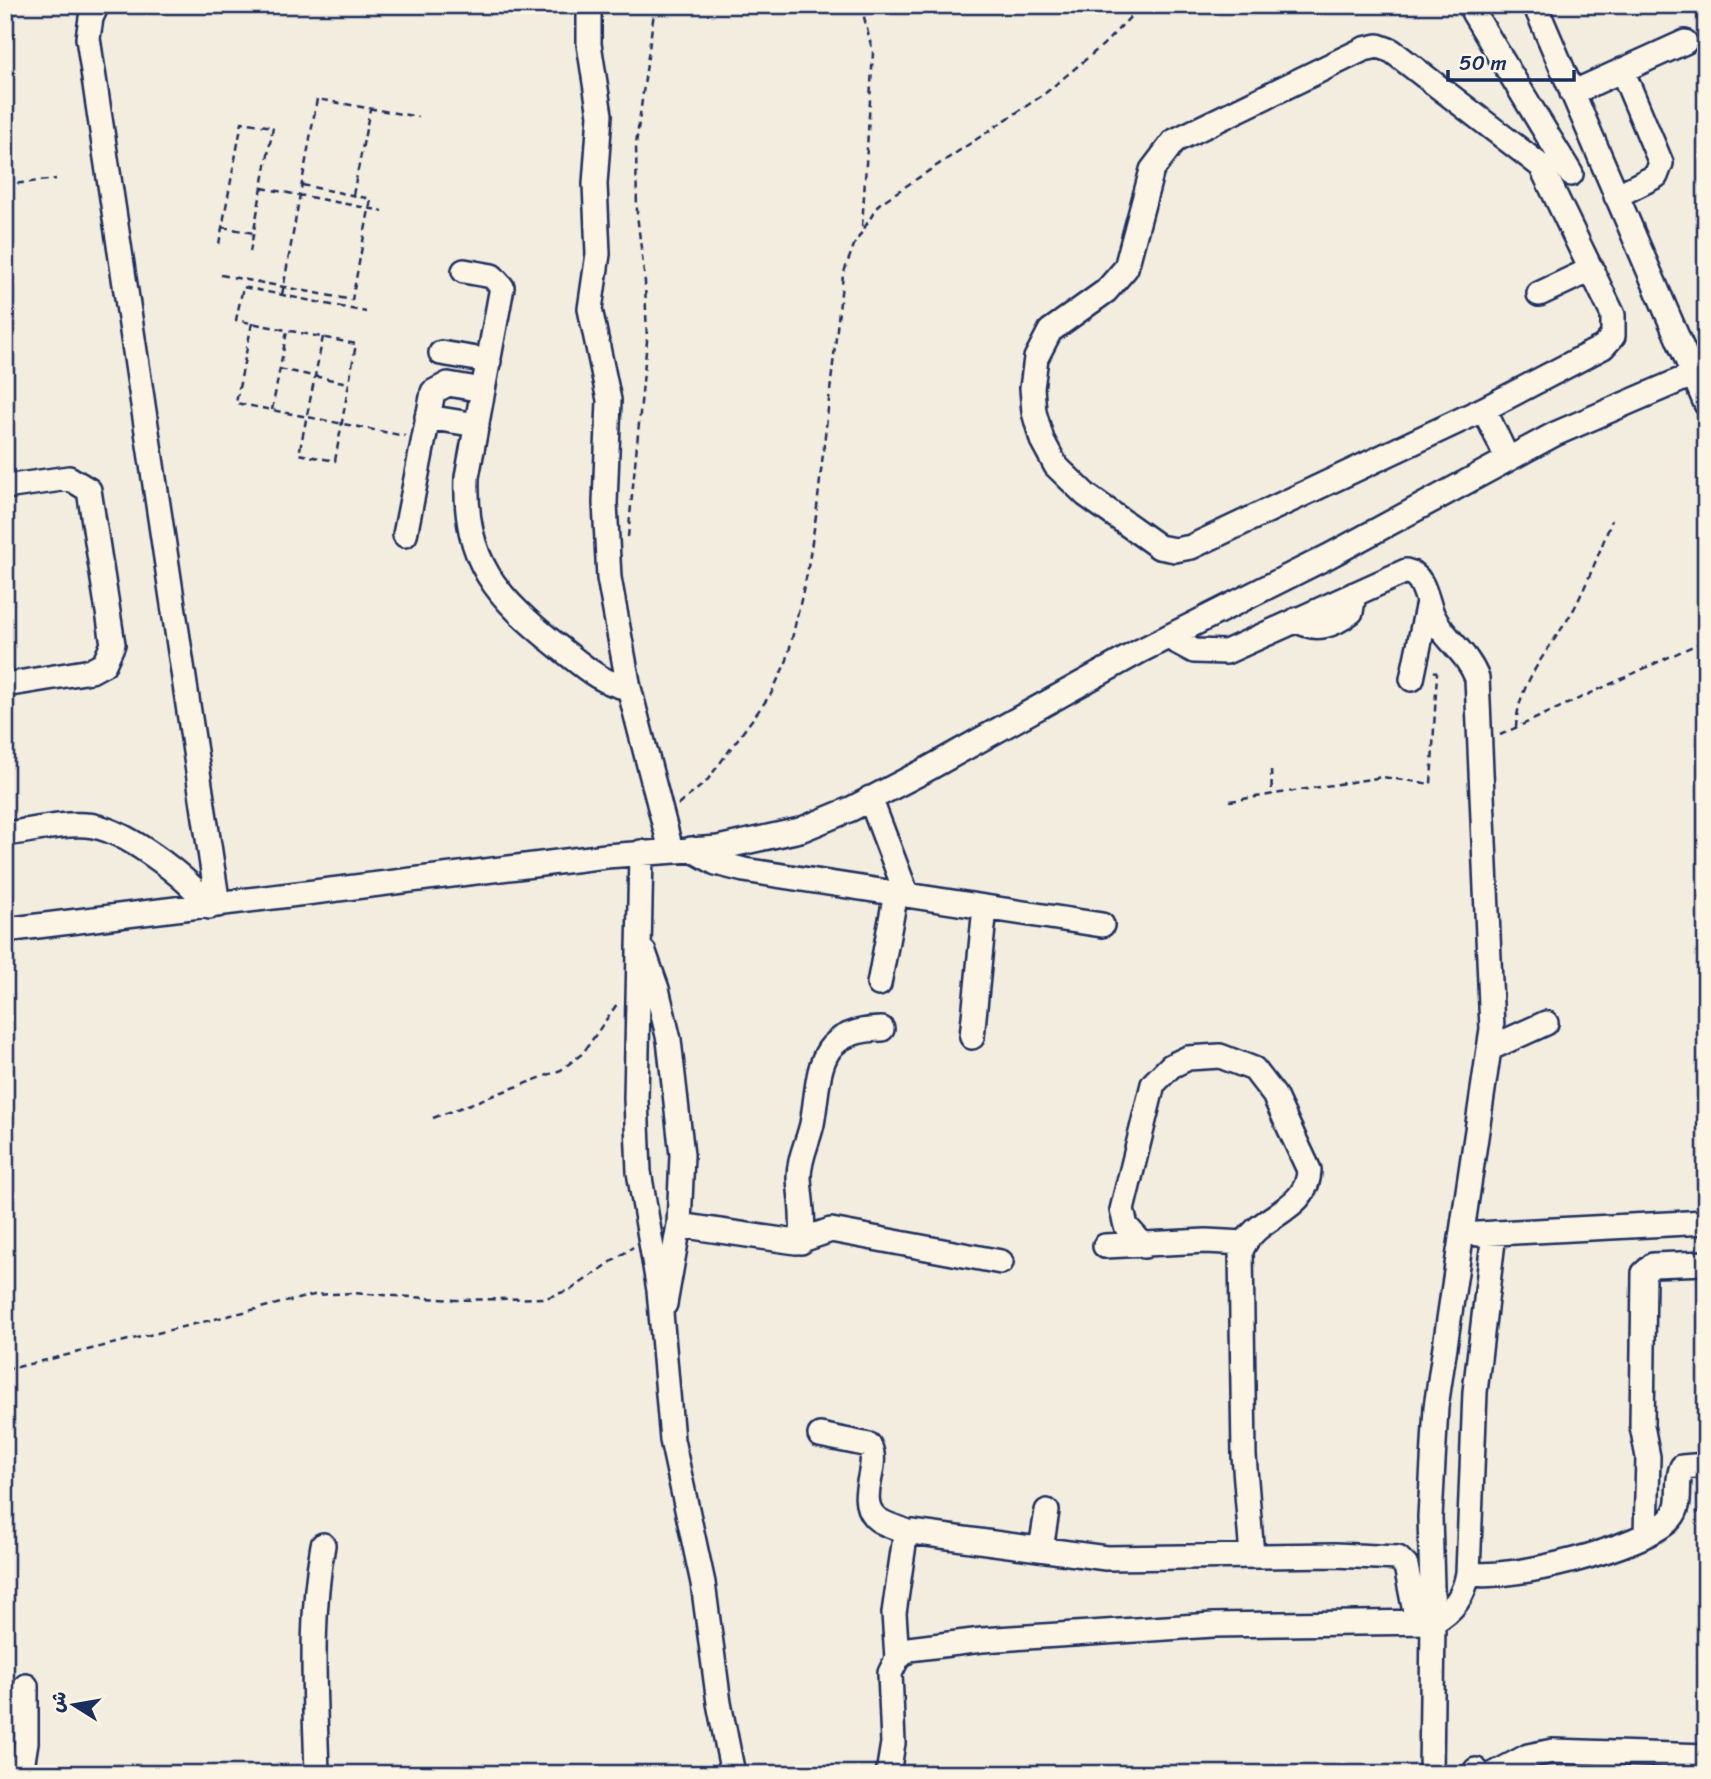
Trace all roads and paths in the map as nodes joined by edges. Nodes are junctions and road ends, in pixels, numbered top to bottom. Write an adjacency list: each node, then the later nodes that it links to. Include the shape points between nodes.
1 (97, 5): 75 (street, via 88,38)
2 (589, 5): 63 (street, via 589,44 600,116 595,184 598,254 590,309 609,400 606,540)
3 (655, 5): 57 (path, via 636,144 647,341)
4 (861, 5): 25 (path, via 873,53)
5 (1142, 5): 25 (path, via 1043,95 879,204)
6 (1535, 5): 10 (street)
7 (1473, 12): 15 (street)
8 (1685, 43): 9 (street)
9 (1622, 70): 10 (street); 21 (street, via 1661,163 1656,176)
10 (1572, 93): 13 (street)
11 (370, 108): 12 (path); 17 (path, via 317,99); 20 (path)
12 (418, 117)
13 (1601, 160): 15 (street); 21 (street)
14 (56, 178): 16 (path)
15 (1561, 178): 29 (street); 47 (street, via 1392,51 1378,46 1364,49 1184,134 1165,149 1148,181 1126,268 1106,291 1050,331 1033,373 1037,426 1056,466 1129,528 1159,547 1175,550 1191,547)
16 (5, 185)
17 (302, 185): 19 (path); 20 (path)
18 (262, 188): 19 (path); 24 (path, via 273,127 242,122); 26 (path)
19 (300, 195): 22 (path); 32 (path)
20 (353, 195): 22 (path, via 371,199)
21 (1616, 196): 42 (street)
22 (369, 209): 23 (path); 32 (path, via 352,300)
23 (383, 211)
24 (222, 227): 26 (path); 27 (path)
25 (861, 231): 70 (path, via 843,275 816,516 787,660 771,694 706,782)
26 (254, 233): 28 (path)
27 (219, 244)
28 (250, 252)
29 (1592, 270): 33 (street); 47 (street, via 1615,322 1609,342)
30 (464, 271): 40 (street, via 492,276 502,287)
31 (221, 275): 32 (path)
32 (284, 287): 34 (path)
33 (1539, 294)
34 (282, 295): 35 (path); 36 (path, via 243,287 236,320)
35 (366, 312)
36 (252, 323): 37 (path); 48 (path, via 236,403)
37 (287, 330): 38 (path); 41 (path)
38 (323, 337): 43 (path); 44 (path, via 356,344)
39 (442, 353): 40 (street)
40 (489, 361): 45 (street)
41 (279, 369): 43 (path); 48 (path)
42 (1700, 372): 46 (street); 53 (street)
43 (315, 376): 44 (path); 49 (path)
44 (349, 383): 50 (path)
45 (483, 390): 51 (street); 52 (street, via 442,385 433,393)
46 (1706, 404)
47 (1484, 408): 53 (street)
48 (272, 410): 49 (path)
49 (307, 417): 50 (path); 50 (path, via 299,454 335,461)
50 (341, 423): 52 (path)
51 (477, 425): 52 (street); 63 (street, via 466,502 476,551 486,573 516,613 599,678)
52 (424, 428): 56 (street)
53 (1507, 458): 59 (street)
54 (5, 487): 62 (street, via 69,478 89,490 113,644 104,664 91,671)
55 (1612, 520): 64 (path, via 1575,606 1525,685)
56 (405, 535)
57 (628, 540)
58 (1428, 602): 59 (street, via 1419,579 1406,571 1226,652 1194,651); 61 (street); 65 (street, via 1436,622 1467,657 1477,678)
59 (1168, 638): 68 (street)
60 (1706, 640): 64 (path)
61 (1414, 669): 67 (path, via 1437,673 1431,784 1383,777)
62 (5, 685)
63 (629, 688): 70 (street)
64 (1516, 728): 65 (path)
65 (1481, 744): 85 (street, via 1493,993)
66 (1271, 770): 67 (path)
67 (1272, 795): 69 (path)
68 (870, 798): 72 (street, via 774,838); 74 (street)
69 (1230, 801)
70 (663, 814): 72 (street)
71 (5, 834): 75 (street, via 83,824 105,828 125,838)
72 (681, 850): 73 (street); 74 (street, via 730,867)
73 (641, 852): 75 (street); 79 (street)
74 (901, 894): 76 (street); 80 (street)
75 (214, 906): 78 (street)
76 (985, 907): 77 (street); 84 (street)
77 (1102, 925)
78 (5, 930)
79 (639, 939): 81 (street); 88 (street, via 657,989 672,1058 681,1155)
80 (879, 984)
81 (638, 987): 86 (path, via 612,1011 573,1063); 91 (street, via 636,1136)
82 (1546, 1023): 85 (street)
83 (882, 1029): 92 (street, via 837,1042 821,1061 811,1129 800,1166)
84 (972, 1037)
85 (1491, 1048): 90 (street)
86 (433, 1118)
87 (1706, 1222): 89 (street)
88 (679, 1225): 92 (street); 98 (street)
89 (1494, 1233): 90 (street); 108 (street, via 1475,1392)
90 (1463, 1235): 109 (street, via 1436,1407)
91 (649, 1241): 98 (street); 99 (path, via 614,1257 572,1289 547,1298 314,1295)
92 (801, 1242): 96 (street, via 831,1230)
93 (1244, 1243): 95 (street); 95 (street, via 1255,1228 1302,1195 1309,1170 1262,1077 1233,1058 1208,1055 1179,1061 1153,1084 1122,1210 1126,1226); 107 (street, via 1242,1406)
94 (1105, 1246): 95 (street)
95 (1144, 1246)
96 (1001, 1262)
97 (1706, 1263): 104 (street, via 1653,1265 1644,1273)
98 (662, 1317): 116 (street, via 672,1440 703,1583)
99 (5, 1370)
100 (820, 1435): 103 (street, via 869,1446 870,1510 879,1520)
101 (1706, 1465): 104 (street, via 1682,1467 1674,1516)
102 (1047, 1511): 106 (street)
103 (909, 1533): 106 (street); 110 (street, via 895,1601)
104 (1646, 1534): 108 (street, via 1552,1565 1491,1576)
105 (323, 1545): 115 (street, via 312,1630)
106 (1041, 1549): 107 (street, via 1130,1559)
107 (1252, 1556): 109 (street, via 1398,1558 1406,1566)
108 (1468, 1573): 109 (street, via 1461,1597 1445,1616)
109 (1425, 1622): 110 (street, via 1213,1625 982,1640 917,1647); 118 (street)
110 (897, 1658): 117 (street, via 890,1673 893,1743)
111 (26, 1686): 114 (street)
112 (1706, 1756): 113 (street, via 1553,1751)
113 (1482, 1773)
114 (21, 1774)
115 (317, 1774)
116 (733, 1774)
117 (888, 1774)
118 (1431, 1774)

